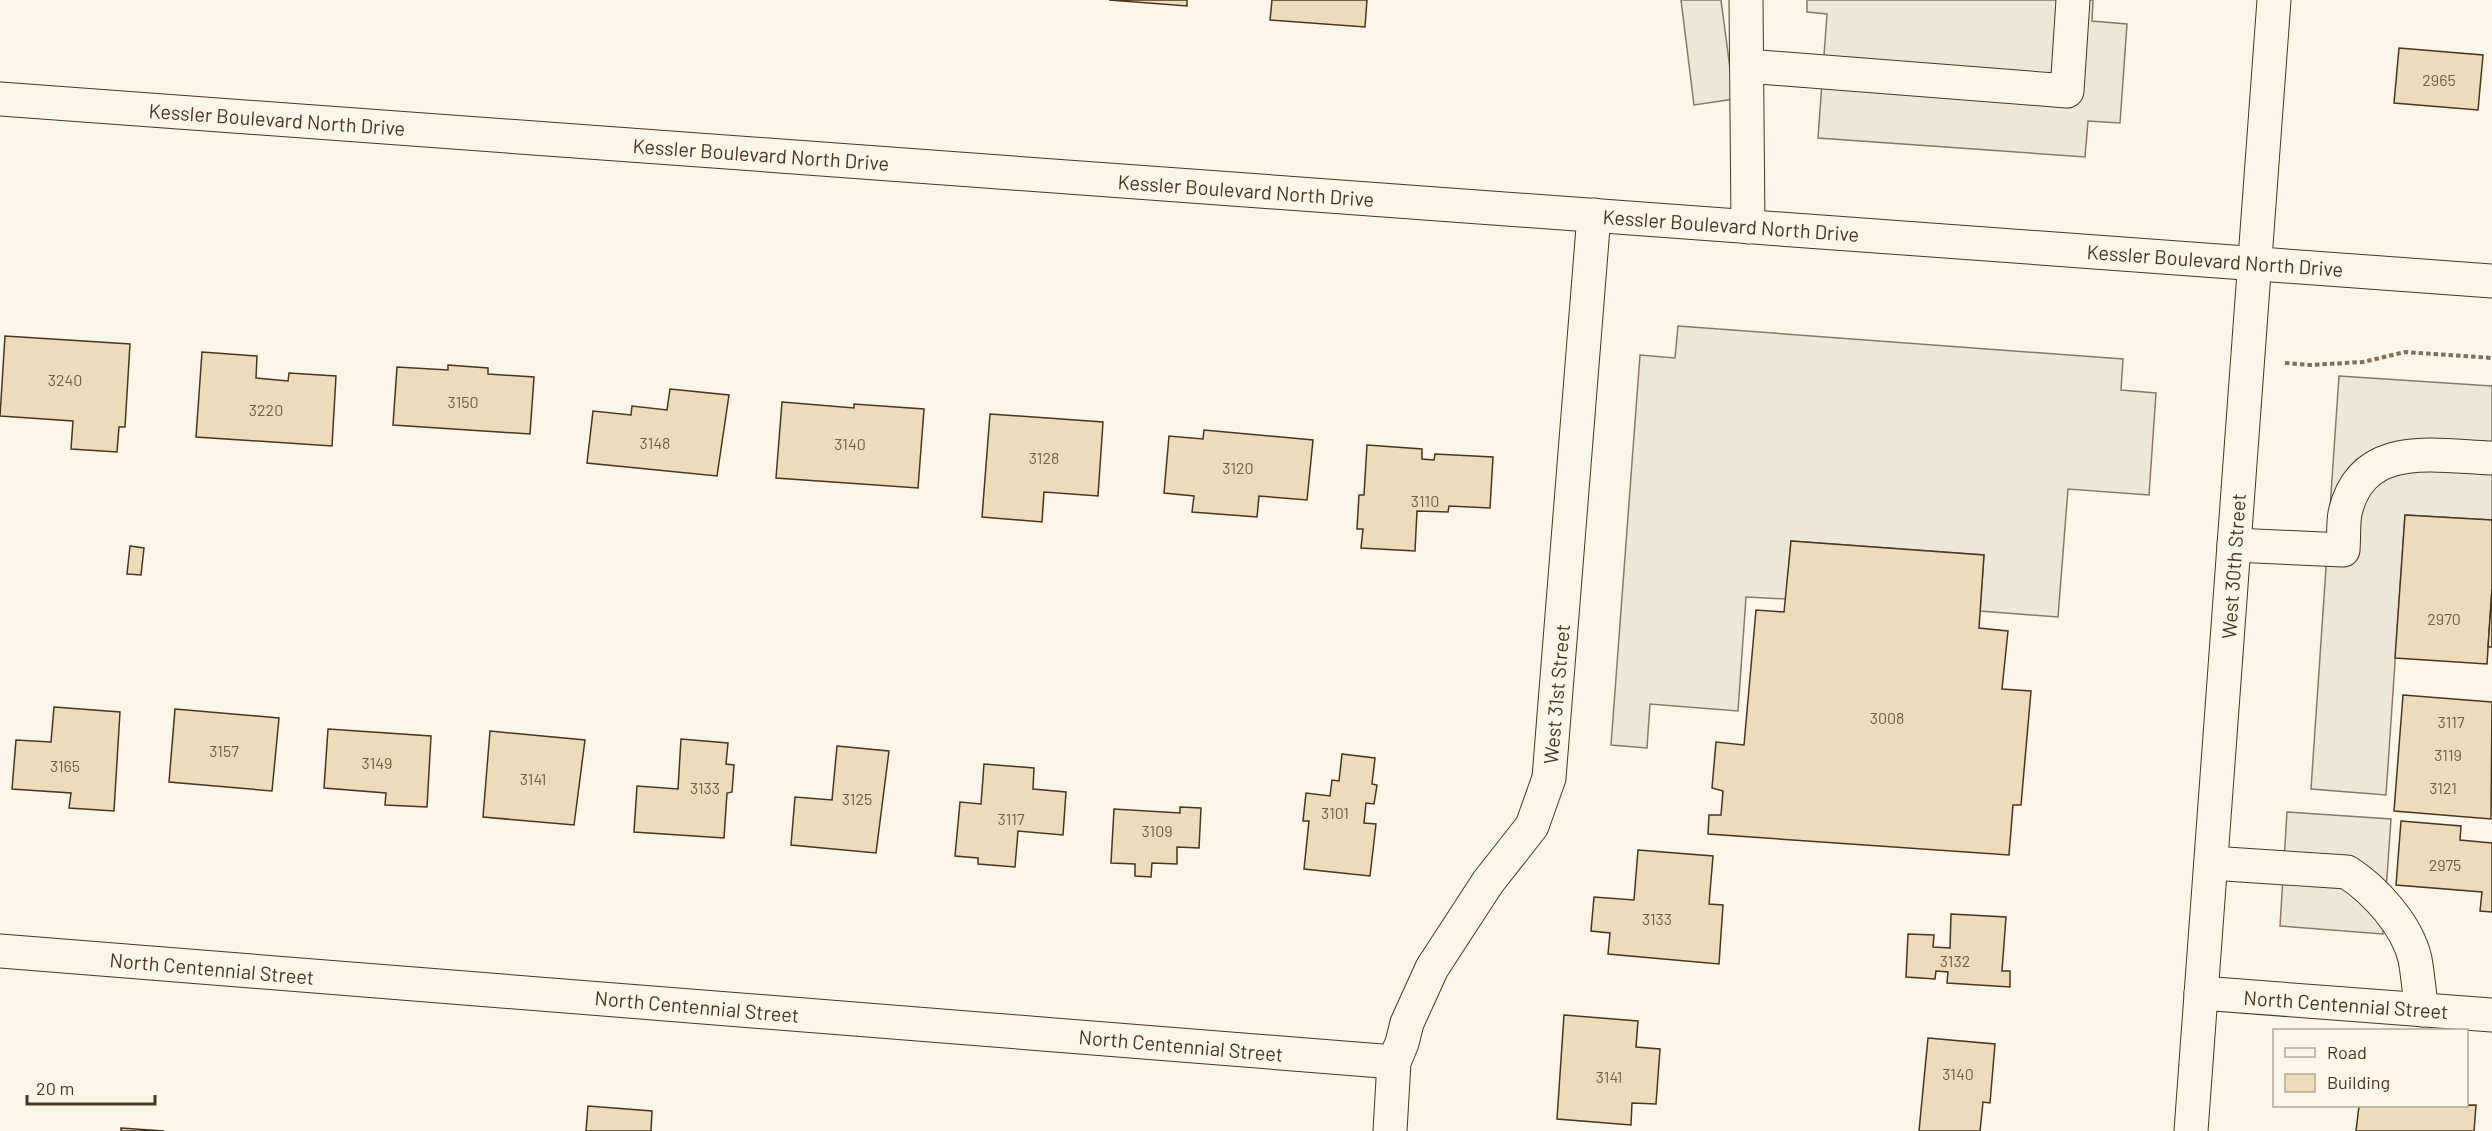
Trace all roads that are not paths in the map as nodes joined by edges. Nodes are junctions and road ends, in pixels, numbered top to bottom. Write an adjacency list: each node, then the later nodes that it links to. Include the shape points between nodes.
1 (1746, 0): 4 (main road)
2 (2073, 0): 4 (main road, via 2067,91)
3 (2274, 0): 8 (main road, West 30th Street)
4 (1747, 66): 7 (main road)
5 (0, 99): 6 (main road, Kessler Boulevard North Drive)
6 (1594, 215): 7 (main road, Kessler Boulevard North Drive); 17 (main road, West 31st Street, via 1549,778 1532,826 1488,882 1432,968)
7 (1748, 227): 8 (main road, Kessler Boulevard North Drive)
8 (2256, 263): 9 (main road, Kessler Boulevard North Drive); 11 (main road, West 30th Street)
9 (2492, 281)
10 (2492, 458): 11 (main road, via 2407,455 2373,466 2357,484 2345,513 2343,550)
11 (2234, 545): 12 (main road, West 30th Street)
12 (2211, 863): 14 (main road, West 30th Street); 15 (main road, via 2347,872 2366,884 2399,925 2414,957)
13 (0, 951): 17 (main road, North Centennial Street)
14 (2201, 993): 15 (main road, North Centennial Street); 19 (main road, West 30th Street)
15 (2422, 1010): 16 (main road, North Centennial Street)
16 (2492, 1015)
17 (1394, 1062): 18 (main road, West 31st Street)
18 (1390, 1131)
19 (2191, 1131)

